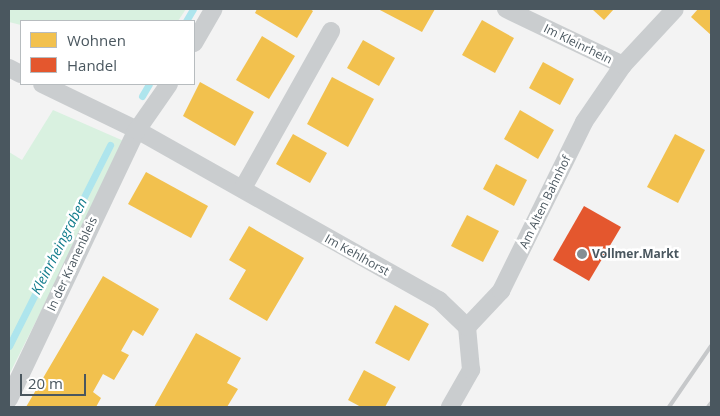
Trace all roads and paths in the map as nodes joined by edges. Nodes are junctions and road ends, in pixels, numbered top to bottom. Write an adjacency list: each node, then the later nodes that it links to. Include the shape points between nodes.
1 (214, 9): 5 (street)
2 (506, 9): 6 (street, Im Kleinrhein)
3 (675, 9): 6 (street, Am Alten Bahnhof)
4 (331, 31): 10 (street)
5 (195, 41)
6 (623, 65): 11 (street, Am Alten Bahnhof, via 584,122 501,291)
7 (44, 85): 9 (street, Im Kehlhorst)
8 (168, 85): 9 (street)
9 (137, 130): 10 (street, Im Kehlhorst); 12 (street, In der Kranenbleis)
10 (243, 188): 11 (street, Im Kehlhorst, via 439,300)
11 (467, 327): 13 (street, via 471,370)
12 (9, 399)
13 (450, 407)

